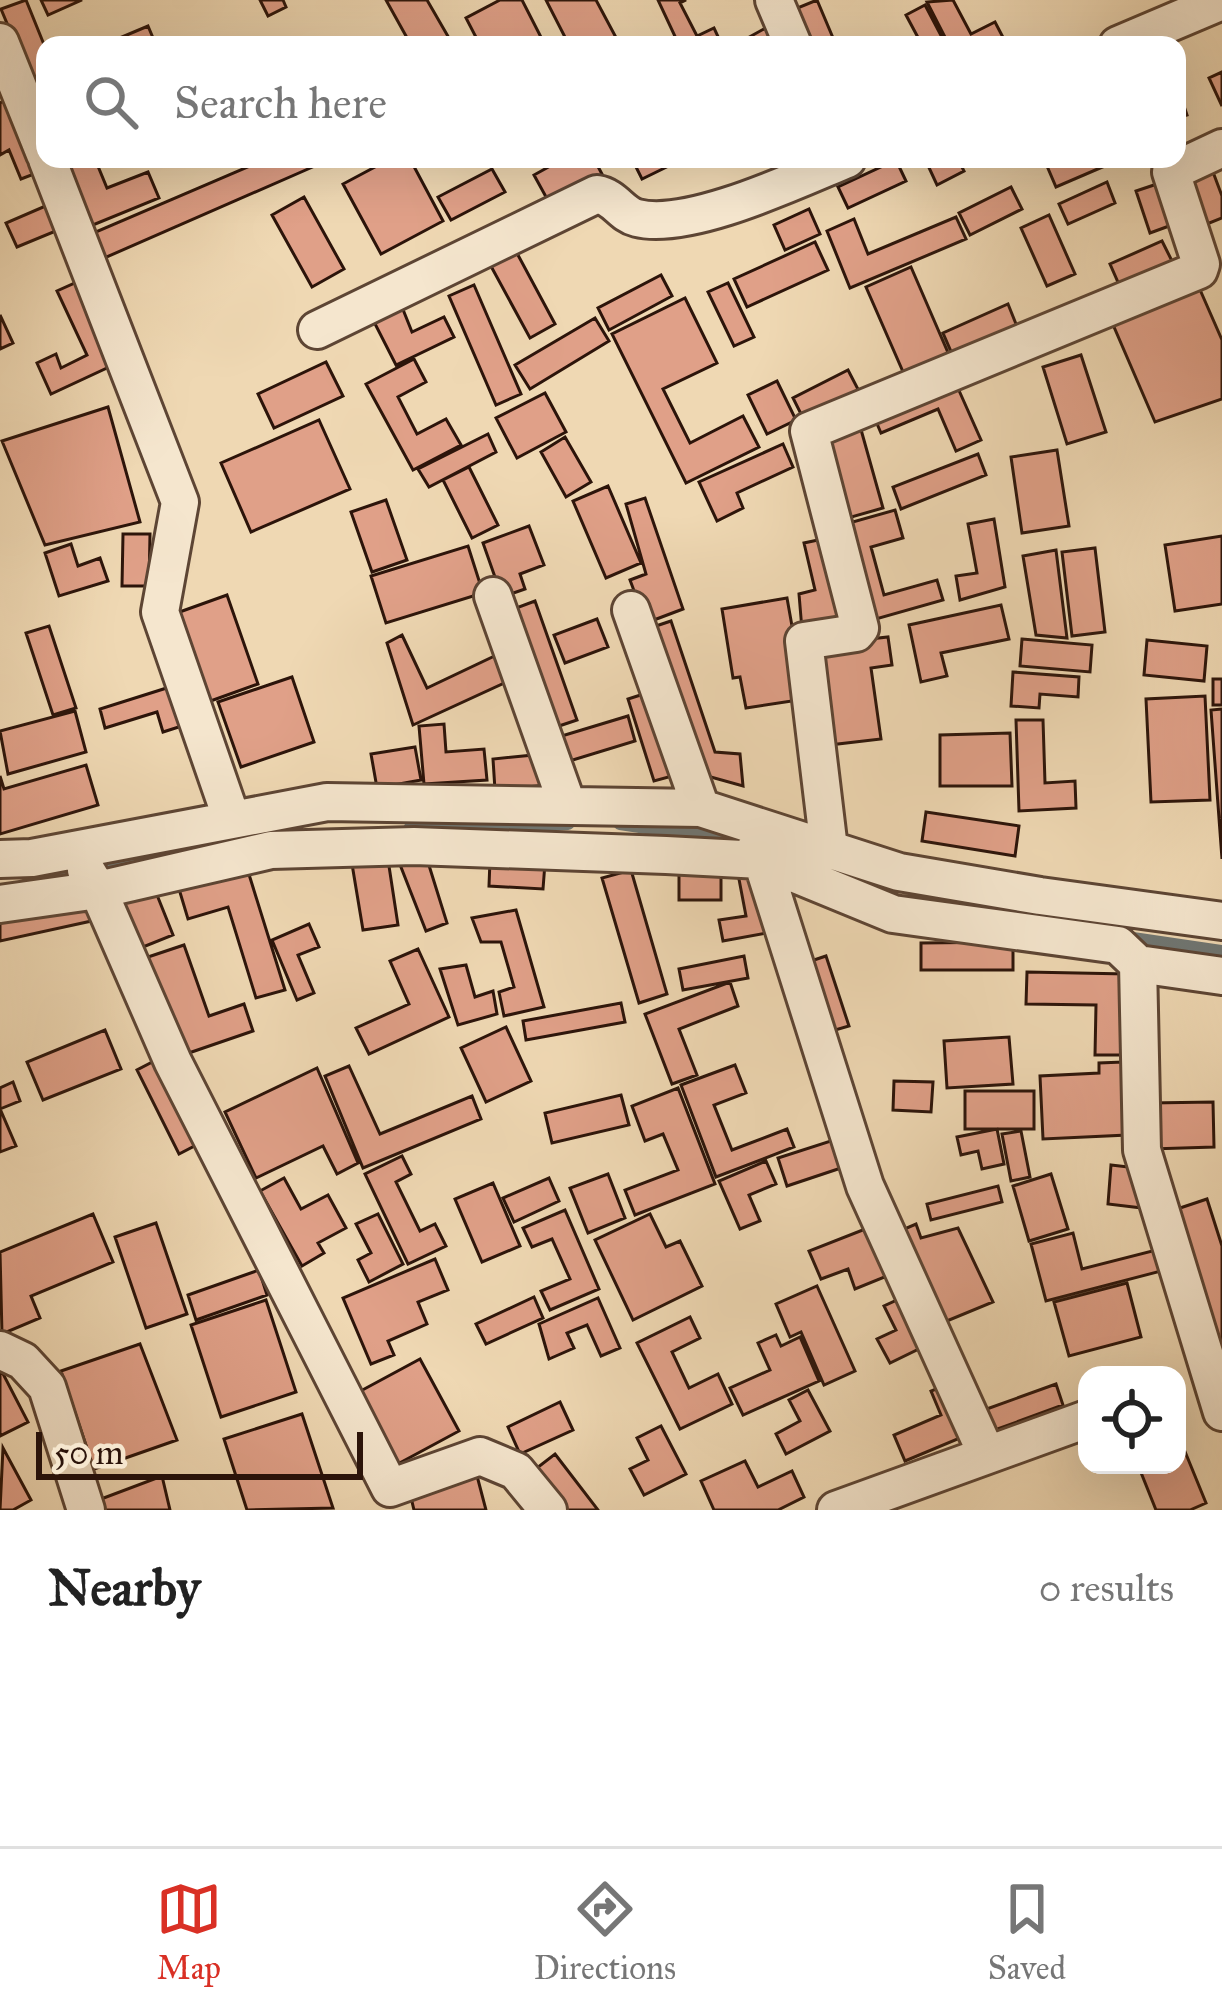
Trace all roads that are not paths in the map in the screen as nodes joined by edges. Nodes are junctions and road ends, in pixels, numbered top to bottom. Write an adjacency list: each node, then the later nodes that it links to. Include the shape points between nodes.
1 (774, 0): 3 (street)
2 (1222, 2): 4 (street)
3 (789, 36)
4 (1140, 36)
5 (0, 42): 6 (street)
6 (36, 132)
7 (1222, 148): 8 (street)
8 (1186, 165)
9 (50, 168): 18 (street, via 180,502 160,612)
10 (823, 168): 12 (street, via 665,221 632,217 597,194)
11 (1180, 168): 20 (street, via 1171,172 1198,270 809,431 860,628 804,640)
12 (317, 330)
13 (493, 596): 15 (street)
14 (631, 610): 17 (street)
15 (559, 804): 16 (street); 18 (street, via 327,802); 21 (street)
16 (656, 806): 17 (street); 22 (street)
17 (701, 808): 19 (street)
18 (232, 820): 25 (street)
19 (752, 824): 20 (street); 24 (street)
20 (829, 849): 27 (street, via 899,872)
21 (568, 852): 22 (street); 25 (street, via 271,850)
22 (666, 855): 24 (street)
23 (0, 859): 25 (street)
24 (761, 860): 28 (street, via 893,914 1118,945); 34 (street, via 865,1186)
25 (87, 868): 26 (street); 36 (street, via 173,1062 390,1487 480,1456 516,1471)
26 (0, 904)
27 (1222, 921)
28 (1138, 964): 29 (street); 31 (street, via 1142,1150)
29 (1222, 976)
30 (0, 1349): 35 (street, via 47,1387)
31 (1202, 1377): 32 (street)
32 (1222, 1412)
33 (1078, 1422): 34 (street)
34 (987, 1455): 37 (street)
35 (86, 1510)
36 (548, 1510)
37 (836, 1510)

